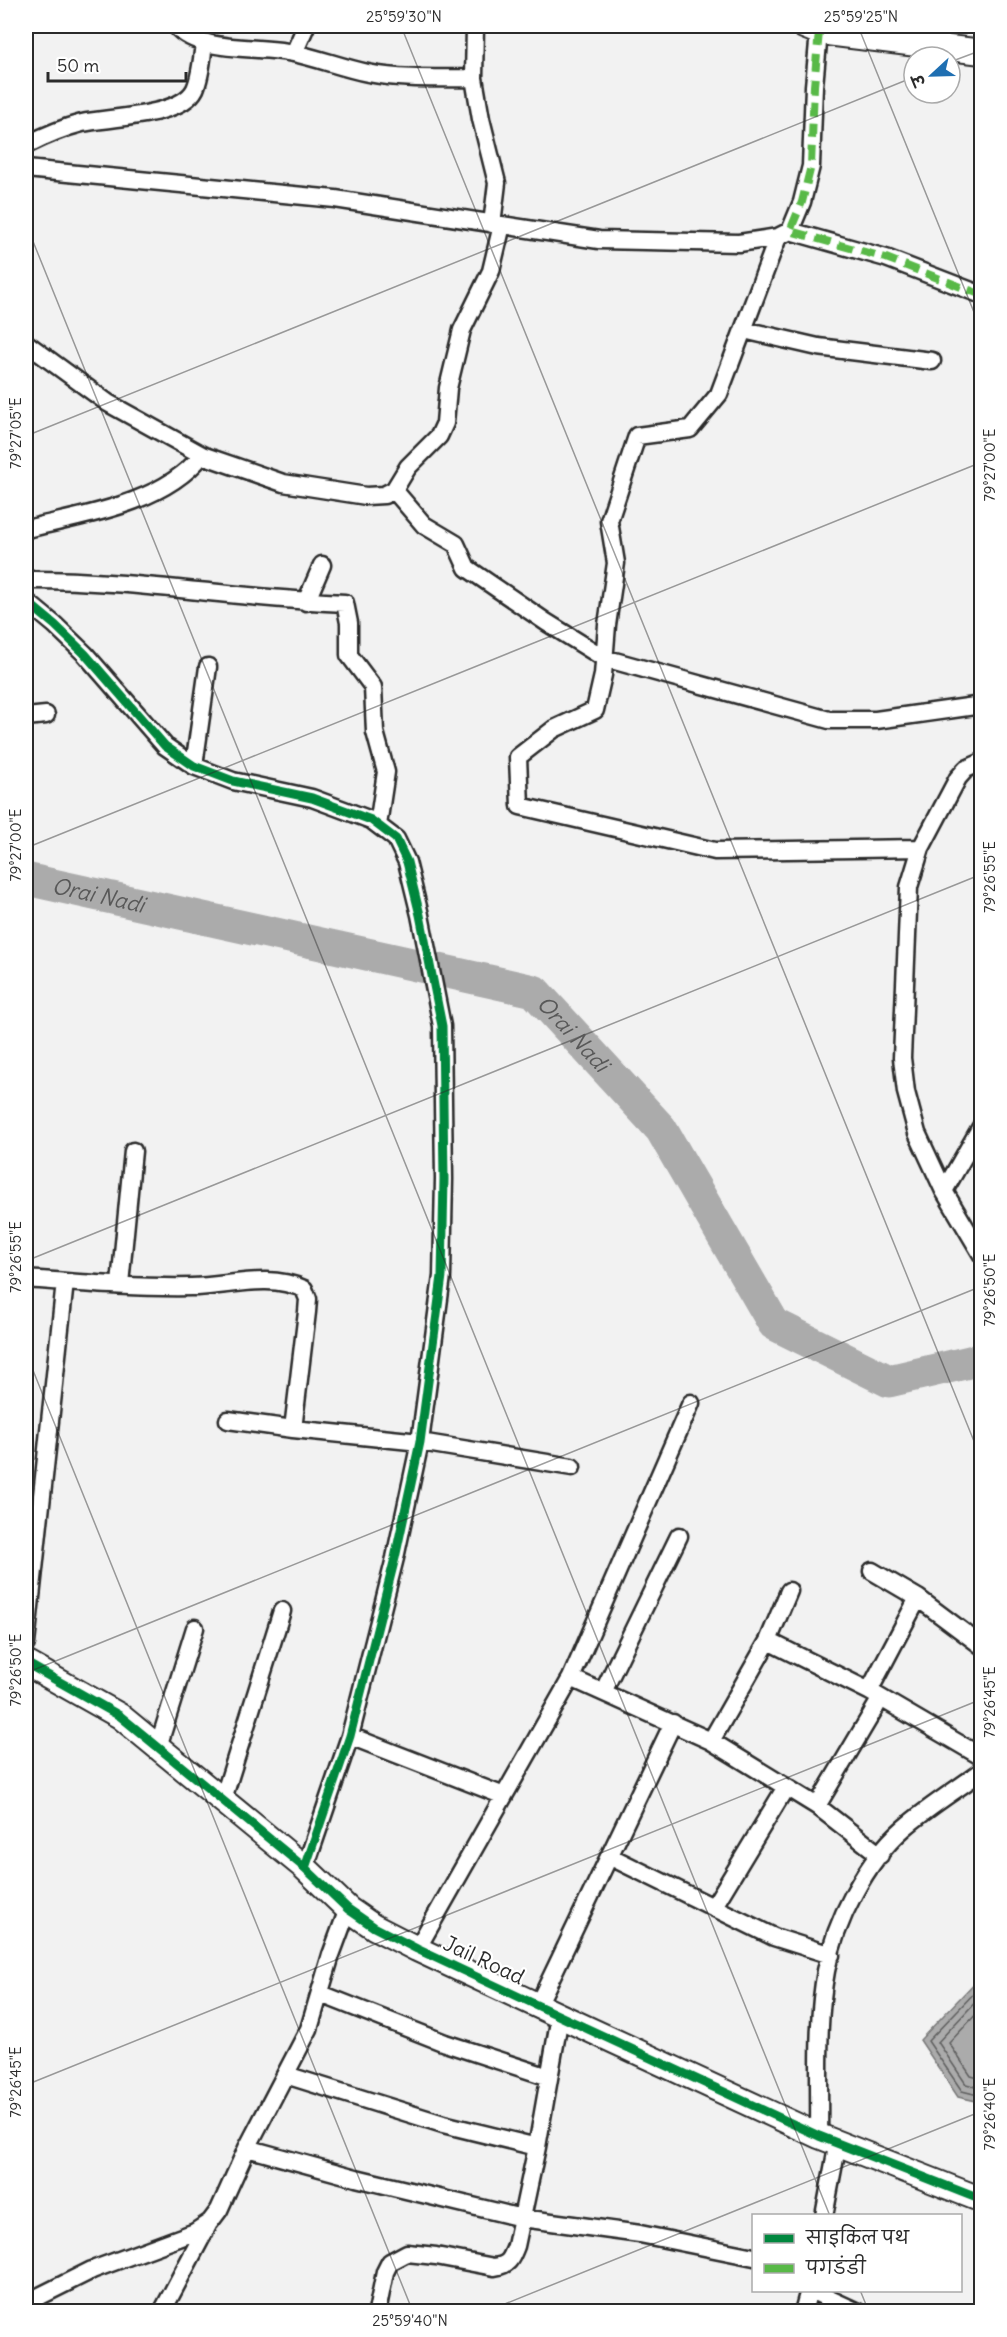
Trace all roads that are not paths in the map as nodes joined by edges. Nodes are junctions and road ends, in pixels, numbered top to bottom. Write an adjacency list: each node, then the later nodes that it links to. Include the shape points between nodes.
1 (176, 26): 5 (street)
2 (306, 26): 7 (street)
3 (475, 26): 8 (street)
4 (812, 29): 6 (street); 12 (street, via 811,166 802,202)
5 (204, 44): 7 (street); 9 (street, via 194,91 180,103 162,110 68,127)
6 (981, 52)
7 (294, 53): 8 (street, via 369,73 410,78)
8 (474, 78): 11 (street, via 497,183)
9 (26, 144)
10 (26, 169): 11 (street, via 335,200)
11 (497, 224): 12 (street, via 599,240 739,243); 18 (street, via 491,271 462,330 448,388 445,423 439,436 408,467)
12 (784, 234): 13 (street, via 886,258); 14 (street)
13 (981, 296)
14 (744, 330): 16 (street, via 819,347); 24 (street, via 719,394 690,429 637,436 609,521 616,563)
15 (26, 343): 17 (street, via 108,403)
16 (932, 361)
17 (202, 455): 18 (street, via 283,483 366,496); 19 (street, via 190,470 147,496)
18 (394, 490): 24 (street, via 424,525 456,544 467,567)
19 (26, 529)
20 (322, 565): 23 (street)
21 (26, 580): 23 (street, via 75,579)
22 (26, 601): 30 (street, via 85,654 165,746)
23 (306, 602): 31 (street, via 345,603 349,655 374,687 375,732 386,772)
24 (604, 658): 26 (street, via 829,720 876,720); 32 (street, via 595,710 554,729 518,757 520,806 715,851)
25 (208, 667): 30 (street)
26 (981, 705)
27 (46, 715): 28 (street)
28 (26, 717)
29 (981, 762): 32 (street, via 958,778)
30 (194, 766): 31 (street, via 233,781 312,798)
31 (378, 825): 43 (street, via 396,839 407,862 441,1026 442,1276)
32 (921, 848): 35 (street, via 909,887 902,1058 917,1133)
33 (981, 1125): 35 (street)
34 (133, 1151): 39 (street)
35 (944, 1191): 36 (street)
36 (980, 1248)
37 (26, 1279): 38 (street)
38 (65, 1282): 39 (street); 52 (street)
39 (120, 1284): 42 (street, via 192,1287 251,1281 291,1282 304,1288 308,1312)
40 (691, 1403): 55 (street)
41 (228, 1420): 42 (street)
42 (293, 1429): 43 (street)
43 (420, 1442): 44 (street); 59 (street)
44 (572, 1467)
45 (679, 1536): 56 (street)
46 (873, 1571): 48 (street)
47 (789, 1591): 51 (street)
48 (918, 1598): 53 (street); 57 (street)
49 (282, 1611): 66 (street)
50 (195, 1628): 61 (street)
51 (768, 1641): 57 (street); 60 (street)
52 (26, 1644)
53 (981, 1646)
54 (26, 1663): 61 (street, Jail Road, via 120,1716)
55 (571, 1678): 56 (street); 65 (street)
56 (603, 1692): 58 (street)
57 (875, 1695): 62 (street); 67 (street)
58 (673, 1723): 60 (street); 69 (street)
59 (350, 1736): 65 (street); 70 (street)
60 (711, 1741): 64 (street)
61 (158, 1747): 66 (street, Jail Road)
62 (981, 1757)
63 (981, 1771): 68 (street, via 903,1829)
64 (786, 1787): 67 (street); 71 (street)
65 (504, 1796): 73 (street)
66 (223, 1799): 70 (street, Jail Road)
67 (817, 1806): 68 (street)
68 (880, 1855): 74 (street, via 854,1893)
69 (611, 1857): 71 (street); 76 (street)
70 (305, 1868): 72 (street, Jail Road)
71 (714, 1906): 74 (street, via 774,1936)
72 (348, 1909): 73 (street, Jail Road); 75 (street)
73 (417, 1949): 76 (street, Jail Road)
74 (831, 1955): 80 (street, via 822,2017)
75 (321, 1994): 78 (street); 79 (street, via 445,2043)
76 (538, 2005): 77 (street, Jail Road)
77 (560, 2016): 79 (street); 80 (street, Jail Road)
78 (286, 2075): 81 (street, via 443,2124); 82 (street)
79 (549, 2077): 81 (street)
80 (828, 2139): 83 (street, Jail Road); 84 (street)
81 (537, 2147): 85 (street)
82 (248, 2148): 85 (street); 86 (street)
83 (981, 2200)
84 (824, 2214)
85 (522, 2218): 87 (street, via 640,2234); 92 (street, via 511,2261 504,2265 494,2267 407,2253 399,2256 385,2272)
86 (210, 2222): 90 (street, via 195,2232 92,2270); 91 (street)
87 (752, 2257)
88 (808, 2292): 93 (street)
89 (813, 2292): 94 (street)
90 (26, 2303)
91 (162, 2312)
92 (377, 2312)
93 (803, 2312)
94 (858, 2312)

